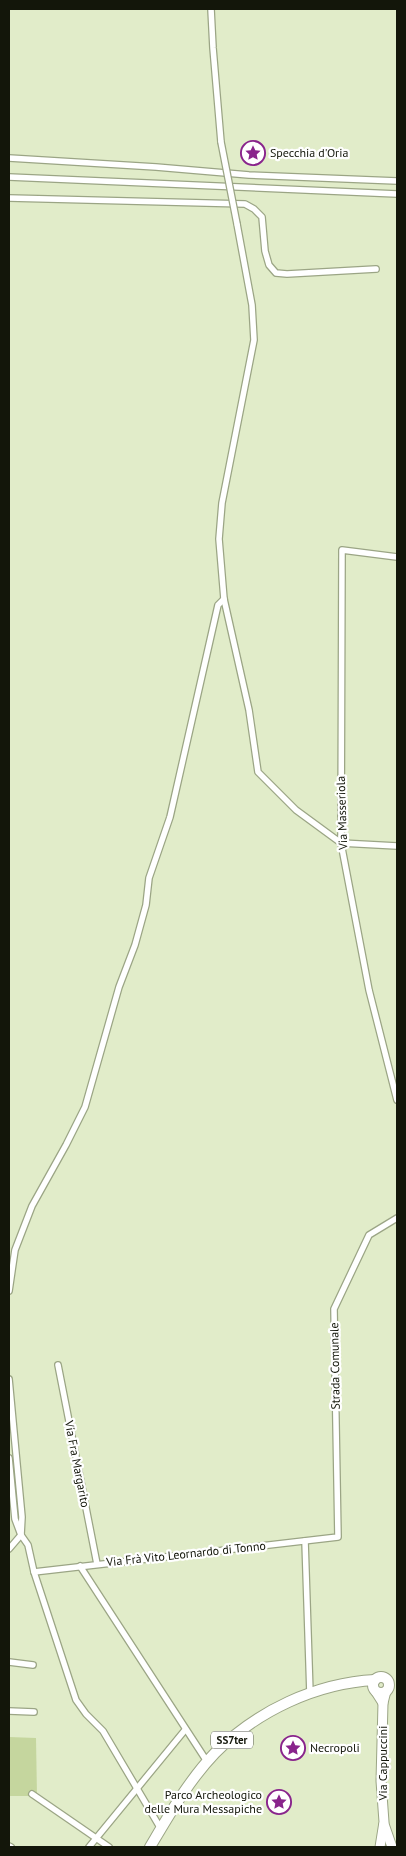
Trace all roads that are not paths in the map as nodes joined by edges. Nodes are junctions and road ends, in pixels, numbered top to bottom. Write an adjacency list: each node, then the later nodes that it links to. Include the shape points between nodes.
1 (211, 9): 9 (street, bridge, via 221,142 252,305 254,340 222,503 219,539)
2 (9, 158): 4 (street, via 249,176)
3 (9, 177): 5 (street)
4 (397, 181)
5 (397, 194)
6 (9, 198): 7 (street, via 245,204 262,217 265,251 269,265 276,273)
7 (376, 269)
8 (397, 557): 10 (street, Via Masseriola, via 342,550)
9 (224, 599): 10 (street, via 249,710 258,772 296,810); 14 (street, via 218,605 170,817 149,878 146,905 85,1107 32,1206 15,1250)
10 (341, 843): 11 (street); 12 (street, Via Masseriola, via 369,990)
11 (397, 846)
12 (397, 1100)
13 (397, 1218): 19 (street, Strada Comunale, via 369,1235 334,1309)
14 (9, 1292)
15 (58, 1364): 22 (street, Via Fra Margarito)
16 (9, 1379): 18 (street)
17 (9, 1458): 18 (street, via 15,1519)
18 (21, 1535): 21 (street); 24 (street, via 28,1545)
19 (338, 1537): 20 (street, Via Frà Vito Leornardo di Tonno)
20 (305, 1541): 22 (street, Via Frà Vito Leornardo di Tonno); 29 (street)
21 (9, 1549)
22 (97, 1564): 23 (street, Via Frà Vito Leornardo di Tonno)
23 (80, 1566): 24 (street, Via Frà Vito Leornardo di Tonno); 32 (street)
24 (34, 1572): 34 (street, via 76,1700 103,1731)
25 (9, 1662): 26 (street)
26 (33, 1665)
27 (397, 1678): 28 (main road)
28 (383, 1685): 29 (main road, SS7ter, via 353,1682); 36 (street, Via Cappuccini, via 381,1781)
29 (310, 1694): 33 (main road, SS7ter, via 259,1717)
30 (9, 1711): 31 (street)
31 (34, 1712)
32 (185, 1730): 33 (street); 34 (street)
33 (208, 1763): 37 (main road, SS7ter, via 182,1795)
34 (136, 1790): 37 (street); 38 (street)
35 (32, 1794): 38 (street)
36 (384, 1822): 42 (street, Via Cappuccini); 43 (street, Via Cappuccini)
37 (161, 1829): 41 (main road, SS7ter)
38 (96, 1838): 39 (street); 40 (street)
39 (89, 1847)
40 (109, 1847)
41 (150, 1847)
42 (380, 1847)
43 (392, 1847)

